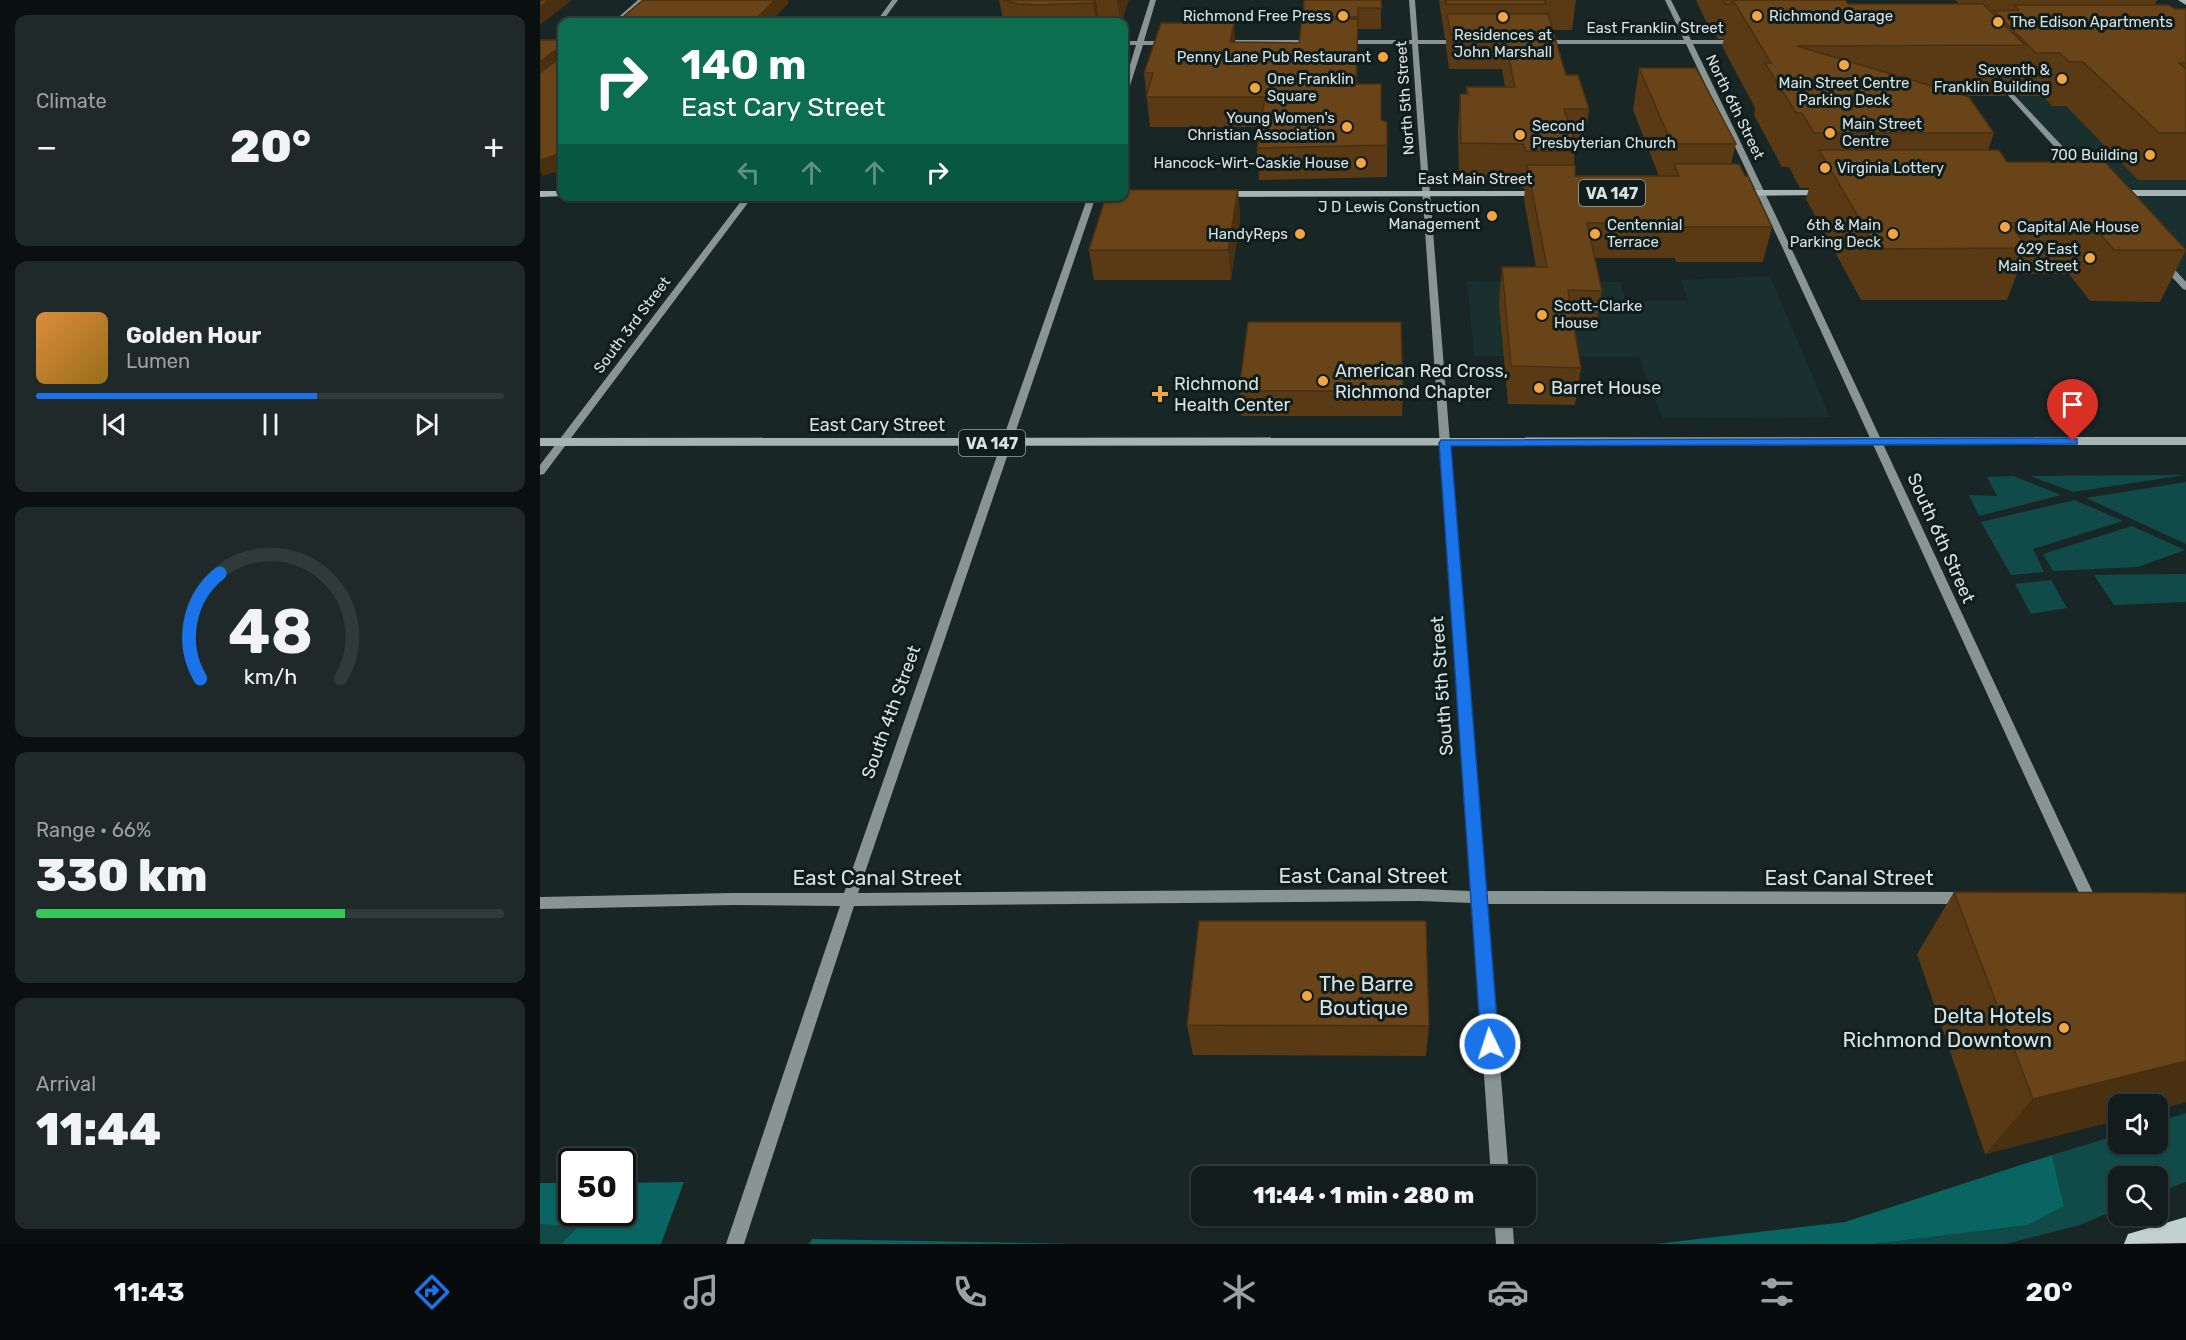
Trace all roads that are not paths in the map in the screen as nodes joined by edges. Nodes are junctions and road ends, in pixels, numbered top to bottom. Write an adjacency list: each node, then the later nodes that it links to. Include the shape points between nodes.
1 (642, 0): 8 (street)
2 (895, 0): 9 (street)
3 (1153, 0): 11 (street)
4 (1412, 0): 15 (street, North 5th Street)
5 (1668, 0): 18 (street, North 6th Street)
6 (2182, 0): 7 (main road)
7 (2186, 3)
8 (621, 18)
9 (882, 18)
10 (1128, 42): 11 (street)
11 (1139, 42): 20 (street); 22 (street)
12 (1208, 42): 13 (street)
13 (1321, 42)
14 (1333, 42): 15 (street)
15 (1415, 42): 16 (street); 32 (street, North 5th Street)
16 (1474, 42)
17 (1534, 42): 18 (street, East Franklin Street)
18 (1689, 42): 19 (street, East Franklin Street); 25 (street, North 6th Street)
19 (1743, 42)
20 (1174, 43)
21 (1994, 77): 23 (street)
22 (1128, 81)
23 (2090, 181)
24 (1723, 193): 25 (main road)
25 (1762, 193): 26 (main road); 41 (street, South 6th Street)
26 (1840, 193)
27 (2100, 193): 28 (main road)
28 (2186, 193)
29 (540, 194): 30 (main road)
30 (558, 194)
31 (1212, 194): 32 (main road, East Main Street / VA 147)
32 (1426, 194): 33 (main road, East Main Street / VA 147); 43 (street, South 5th Street)
33 (1558, 194)
34 (744, 201): 40 (street, South 3rd Street)
35 (1090, 201): 42 (street, South 4th Street)
36 (2156, 254): 37 (street)
37 (2186, 287)
38 (2186, 441): 41 (main road, East Cary Street / VA 147)
39 (540, 442): 40 (main road, East Cary Street / VA 147)
40 (562, 442): 42 (main road, East Cary Street / VA 147); 44 (street, South 3rd Street)
41 (1877, 442): 43 (main road, East Cary Street / VA 147); 46 (street, South 6th Street)
42 (1008, 443): 43 (main road, East Cary Street / VA 147); 48 (street, South 4th Street)
43 (1445, 443): 45 (street, South 5th Street)
44 (540, 472)
45 (1479, 897): 47 (street, East Canal Street); 48 (street, East Canal Street); 50 (street, South 5th Street)
46 (2088, 897)
47 (1981, 898)
48 (849, 900): 49 (street, East Canal Street); 53 (street, South 4th Street)
49 (540, 903)
50 (1499, 1166)
51 (1504, 1226): 54 (street)
52 (2186, 1230): 55 (highway)
53 (737, 1237)
54 (1505, 1244)
55 (2138, 1244)

